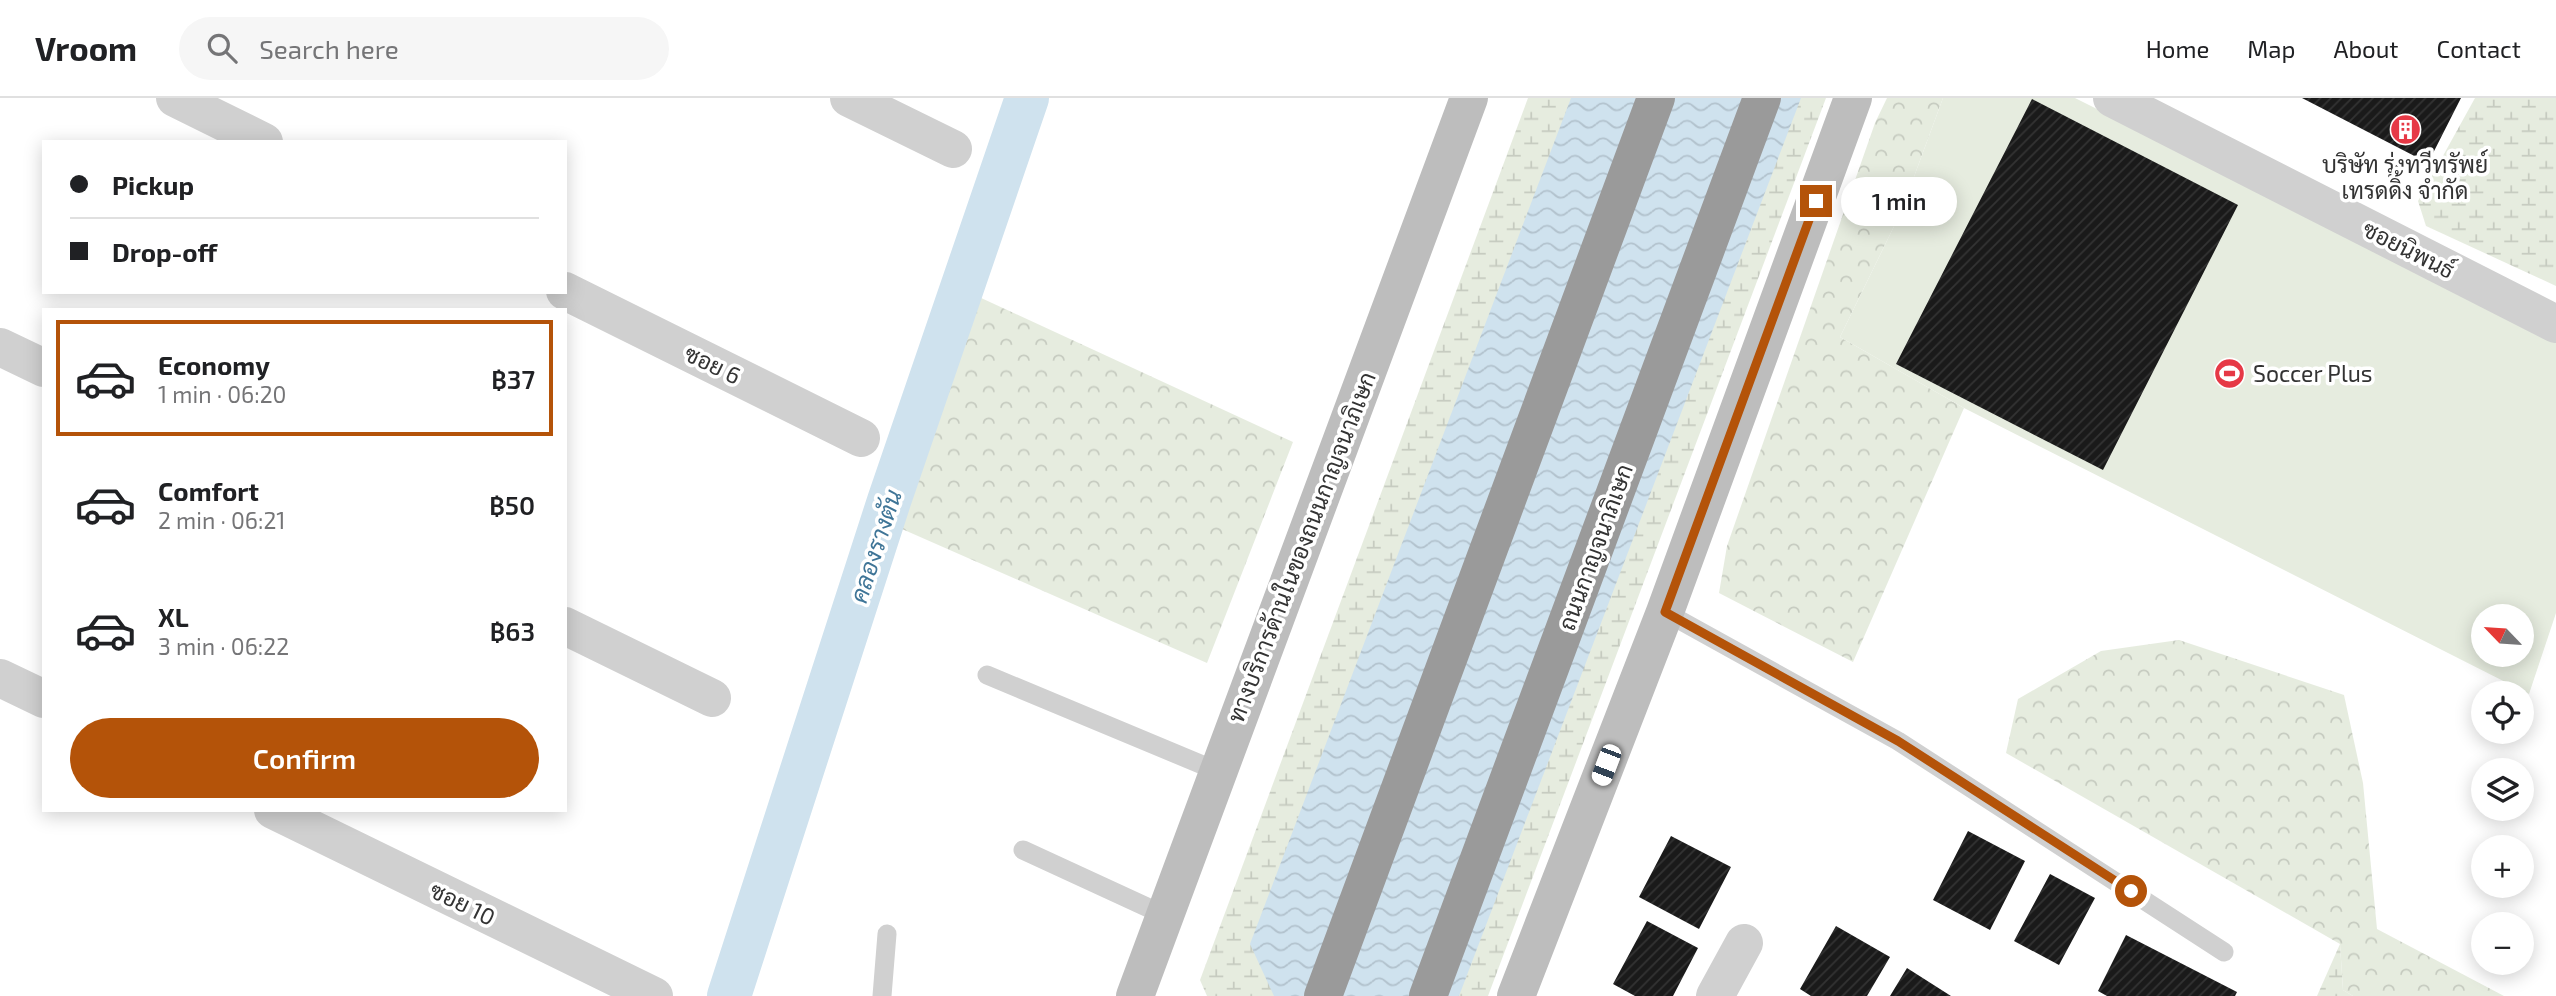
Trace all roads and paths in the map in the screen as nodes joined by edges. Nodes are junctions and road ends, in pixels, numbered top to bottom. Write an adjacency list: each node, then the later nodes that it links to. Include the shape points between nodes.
1 (175, 98): 8 (street)
2 (849, 98): 9 (street)
3 (1469, 98): 21 (main road, ทางบริการด้านในของถนนกาญจนาภิเษก)
4 (1656, 98): 31 (highway)
5 (1762, 98): 32 (highway, ถนนกาญจนาภิเษก)
6 (1853, 98): 15 (main road)
7 (2116, 99): 11 (street, ซอยนิพนธ์)
8 (260, 140)
9 (953, 149)
10 (567, 292): 14 (street, ซอย 6)
11 (2556, 324)
12 (0, 346): 13 (street)
13 (42, 367)
14 (861, 438)
15 (1665, 612): 27 (lane, via 1898,741); 33 (main road)
16 (567, 627): 20 (street)
17 (987, 675): 21 (lane)
18 (0, 678): 19 (street)
19 (42, 698)
20 (712, 698)
21 (1217, 771): 24 (main road, ทางบริการด้านในของถนนกาญจนาภิเษก)
22 (276, 812): 28 (street, ซอย 10)
23 (1023, 850): 24 (lane)
24 (1164, 915): 30 (main road, ทางบริการด้านในของถนนกาญจนาภิเษก)
25 (887, 934): 29 (lane)
26 (1744, 943): 34 (street)
27 (2224, 952)
28 (654, 996)
29 (881, 996)
30 (1135, 996)
31 (1323, 996)
32 (1428, 996)
33 (1516, 996)
34 (1715, 996)

